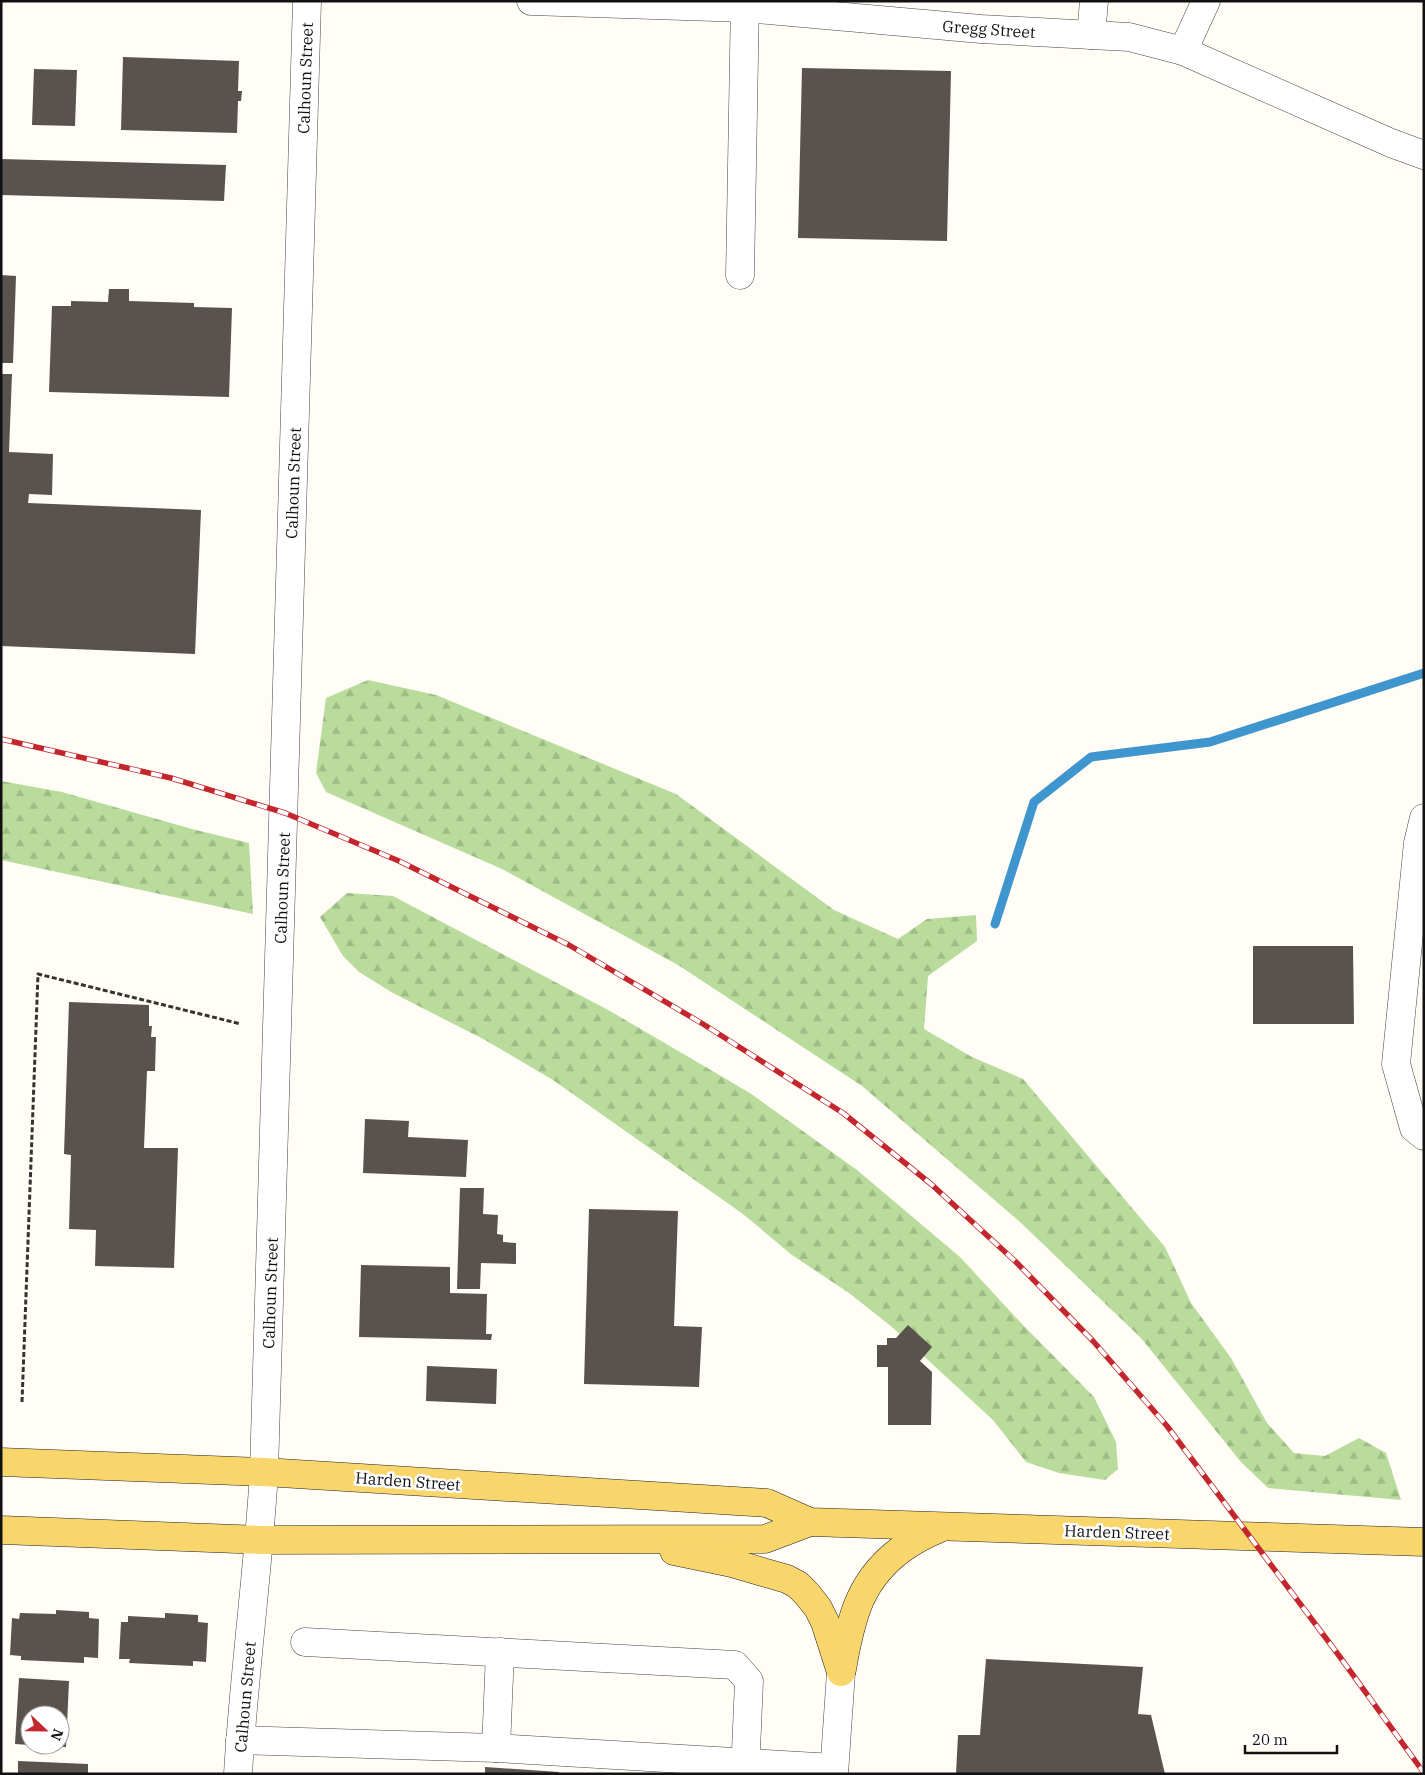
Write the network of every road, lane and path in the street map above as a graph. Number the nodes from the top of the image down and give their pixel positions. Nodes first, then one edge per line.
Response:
1 (307, 1) edge
2 (531, 1) edge
3 (1094, 1) edge
4 (1206, 1) edge
5 (745, 5) edge
6 (1091, 35) junction
7 (1183, 51) junction
8 (1424, 155) edge
9 (740, 275) dead end
10 (1424, 818) edge
11 (242, 1024) dead end
12 (1424, 1136) edge
13 (22, 1402) dead end
14 (1, 1462) edge
15 (264, 1472) junction
16 (810, 1522) junction
17 (941, 1527) junction
18 (1, 1530) edge
19 (260, 1540) junction
20 (616, 1540) junction
21 (1424, 1542) edge
22 (305, 1642) dead end
23 (500, 1652) junction
24 (841, 1672) junction
25 (240, 1740) junction
26 (496, 1748) junction
27 (746, 1768) edge
28 (834, 1771) edge
29 (238, 1774) edge

1 - 15 street, Calhoun Street
2 - 5 street, Gregg Street
3 - 6 street
4 - 7 street
5 - 6 street, Gregg Street
5 - 9 street
6 - 7 street, Gregg Street
7 - 8 street, Gregg Street
10 - 12 street
11 - 13 path
14 - 15 main road, Harden Street
15 - 16 main road, Harden Street
15 - 19 street, Calhoun Street
16 - 17 main road, Harden Street
16 - 20 main road, Harden Street
17 - 21 main road, Harden Street
17 - 24 main road
18 - 19 main road, Harden Street
19 - 20 main road, Harden Street
19 - 25 street, Calhoun Street
20 - 24 main road
22 - 23 street
23 - 26 street
23 - 27 street
24 - 28 street
25 - 26 street
25 - 29 street, Calhoun Street
26 - 27 street
27 - 28 street

